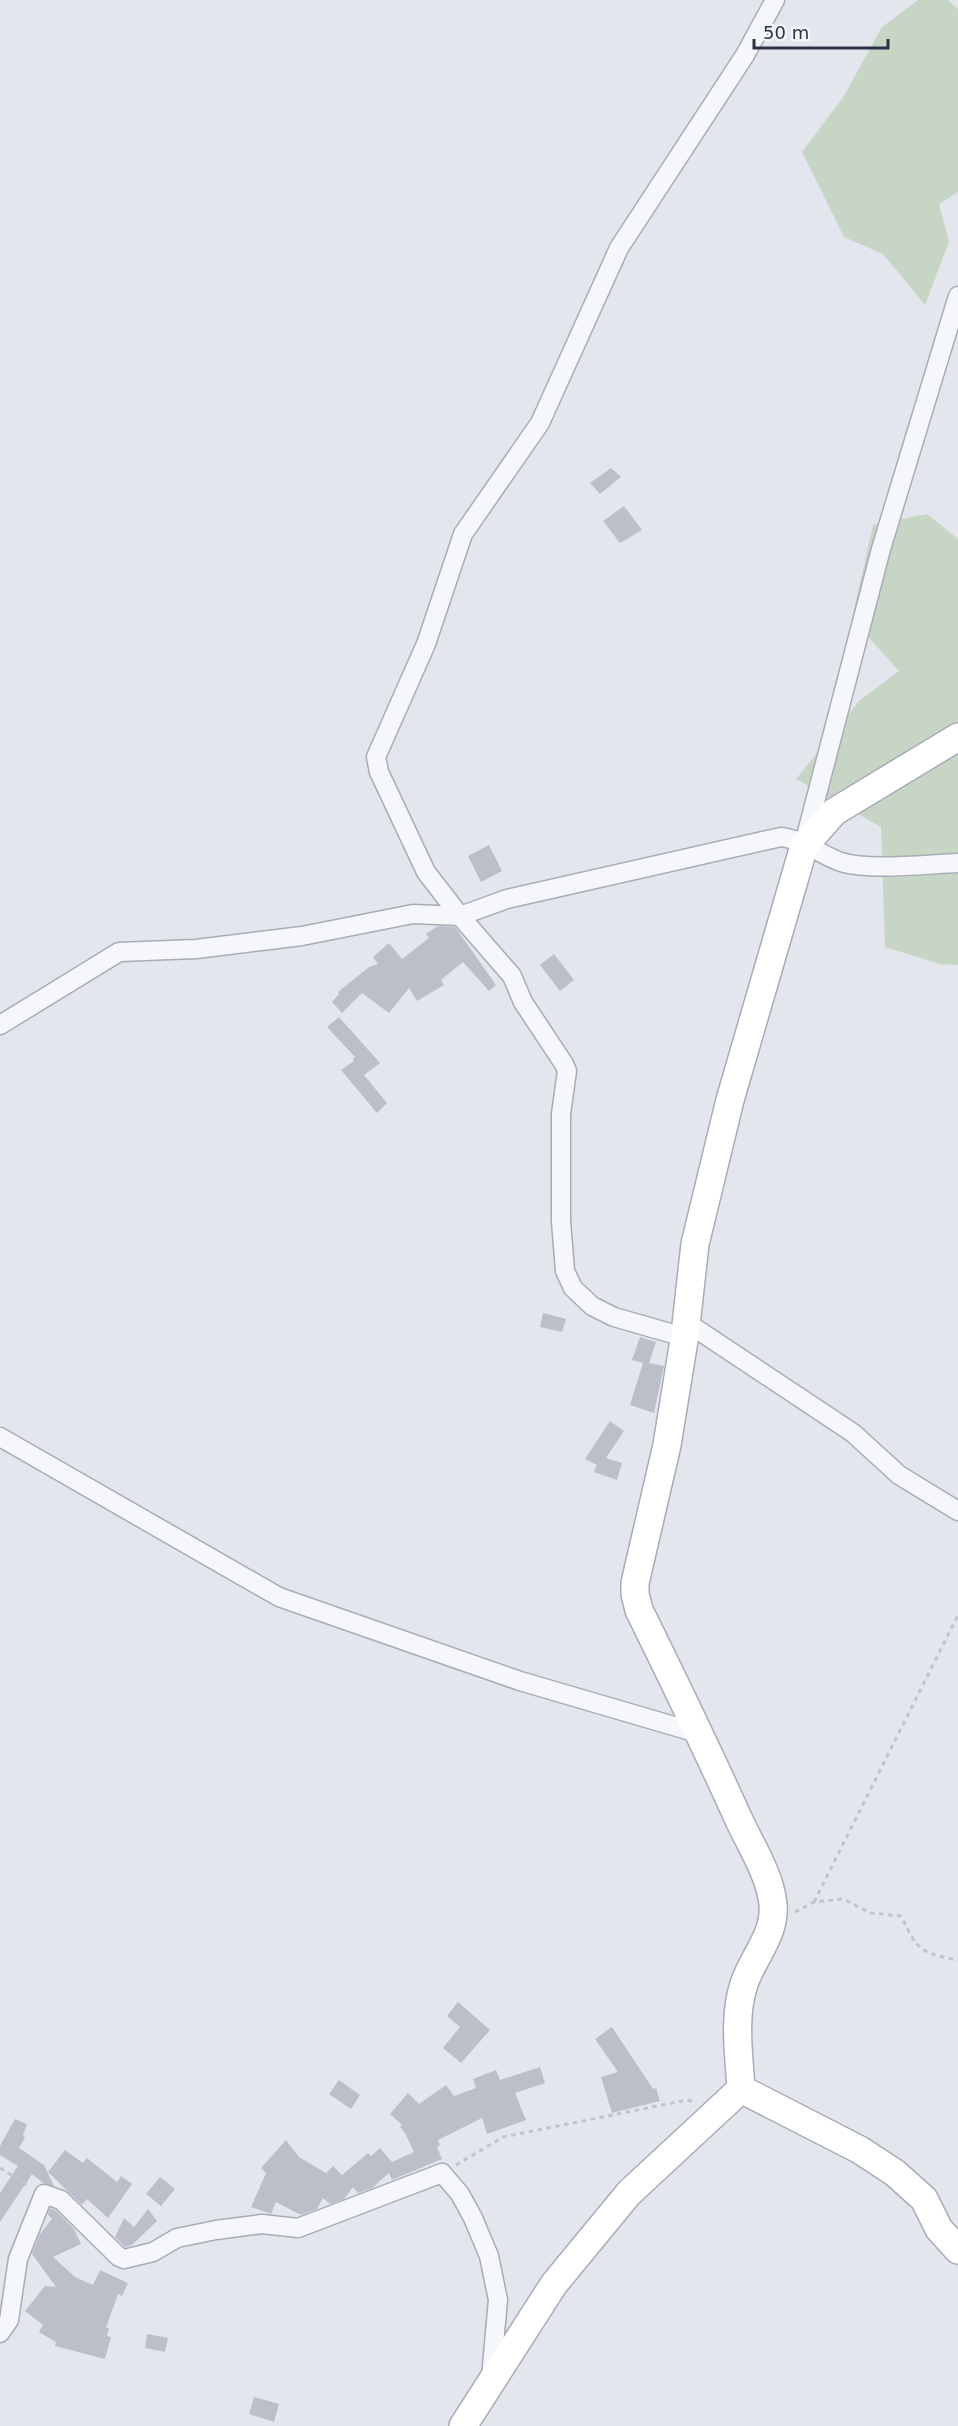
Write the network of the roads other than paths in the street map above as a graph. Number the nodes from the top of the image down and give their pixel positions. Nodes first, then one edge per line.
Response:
1 (775, 0) edge
2 (958, 296) edge
3 (958, 737) edge
4 (804, 846) junction
5 (958, 863) edge
6 (460, 916) junction
7 (0, 1025) edge
8 (685, 1330) junction
9 (0, 1437) edge
10 (958, 1512) edge
11 (701, 1734) junction
12 (741, 2089) junction
13 (958, 2250) edge
14 (0, 2333) edge
15 (491, 2382) junction
16 (464, 2426) edge

1 - 6 street
2 - 4 street
3 - 4 street
4 - 5 street
4 - 6 street
4 - 8 street
6 - 7 street
6 - 8 street
8 - 10 street
8 - 11 street
9 - 11 street
11 - 12 street
12 - 13 street
12 - 15 street
14 - 15 street
15 - 16 street

